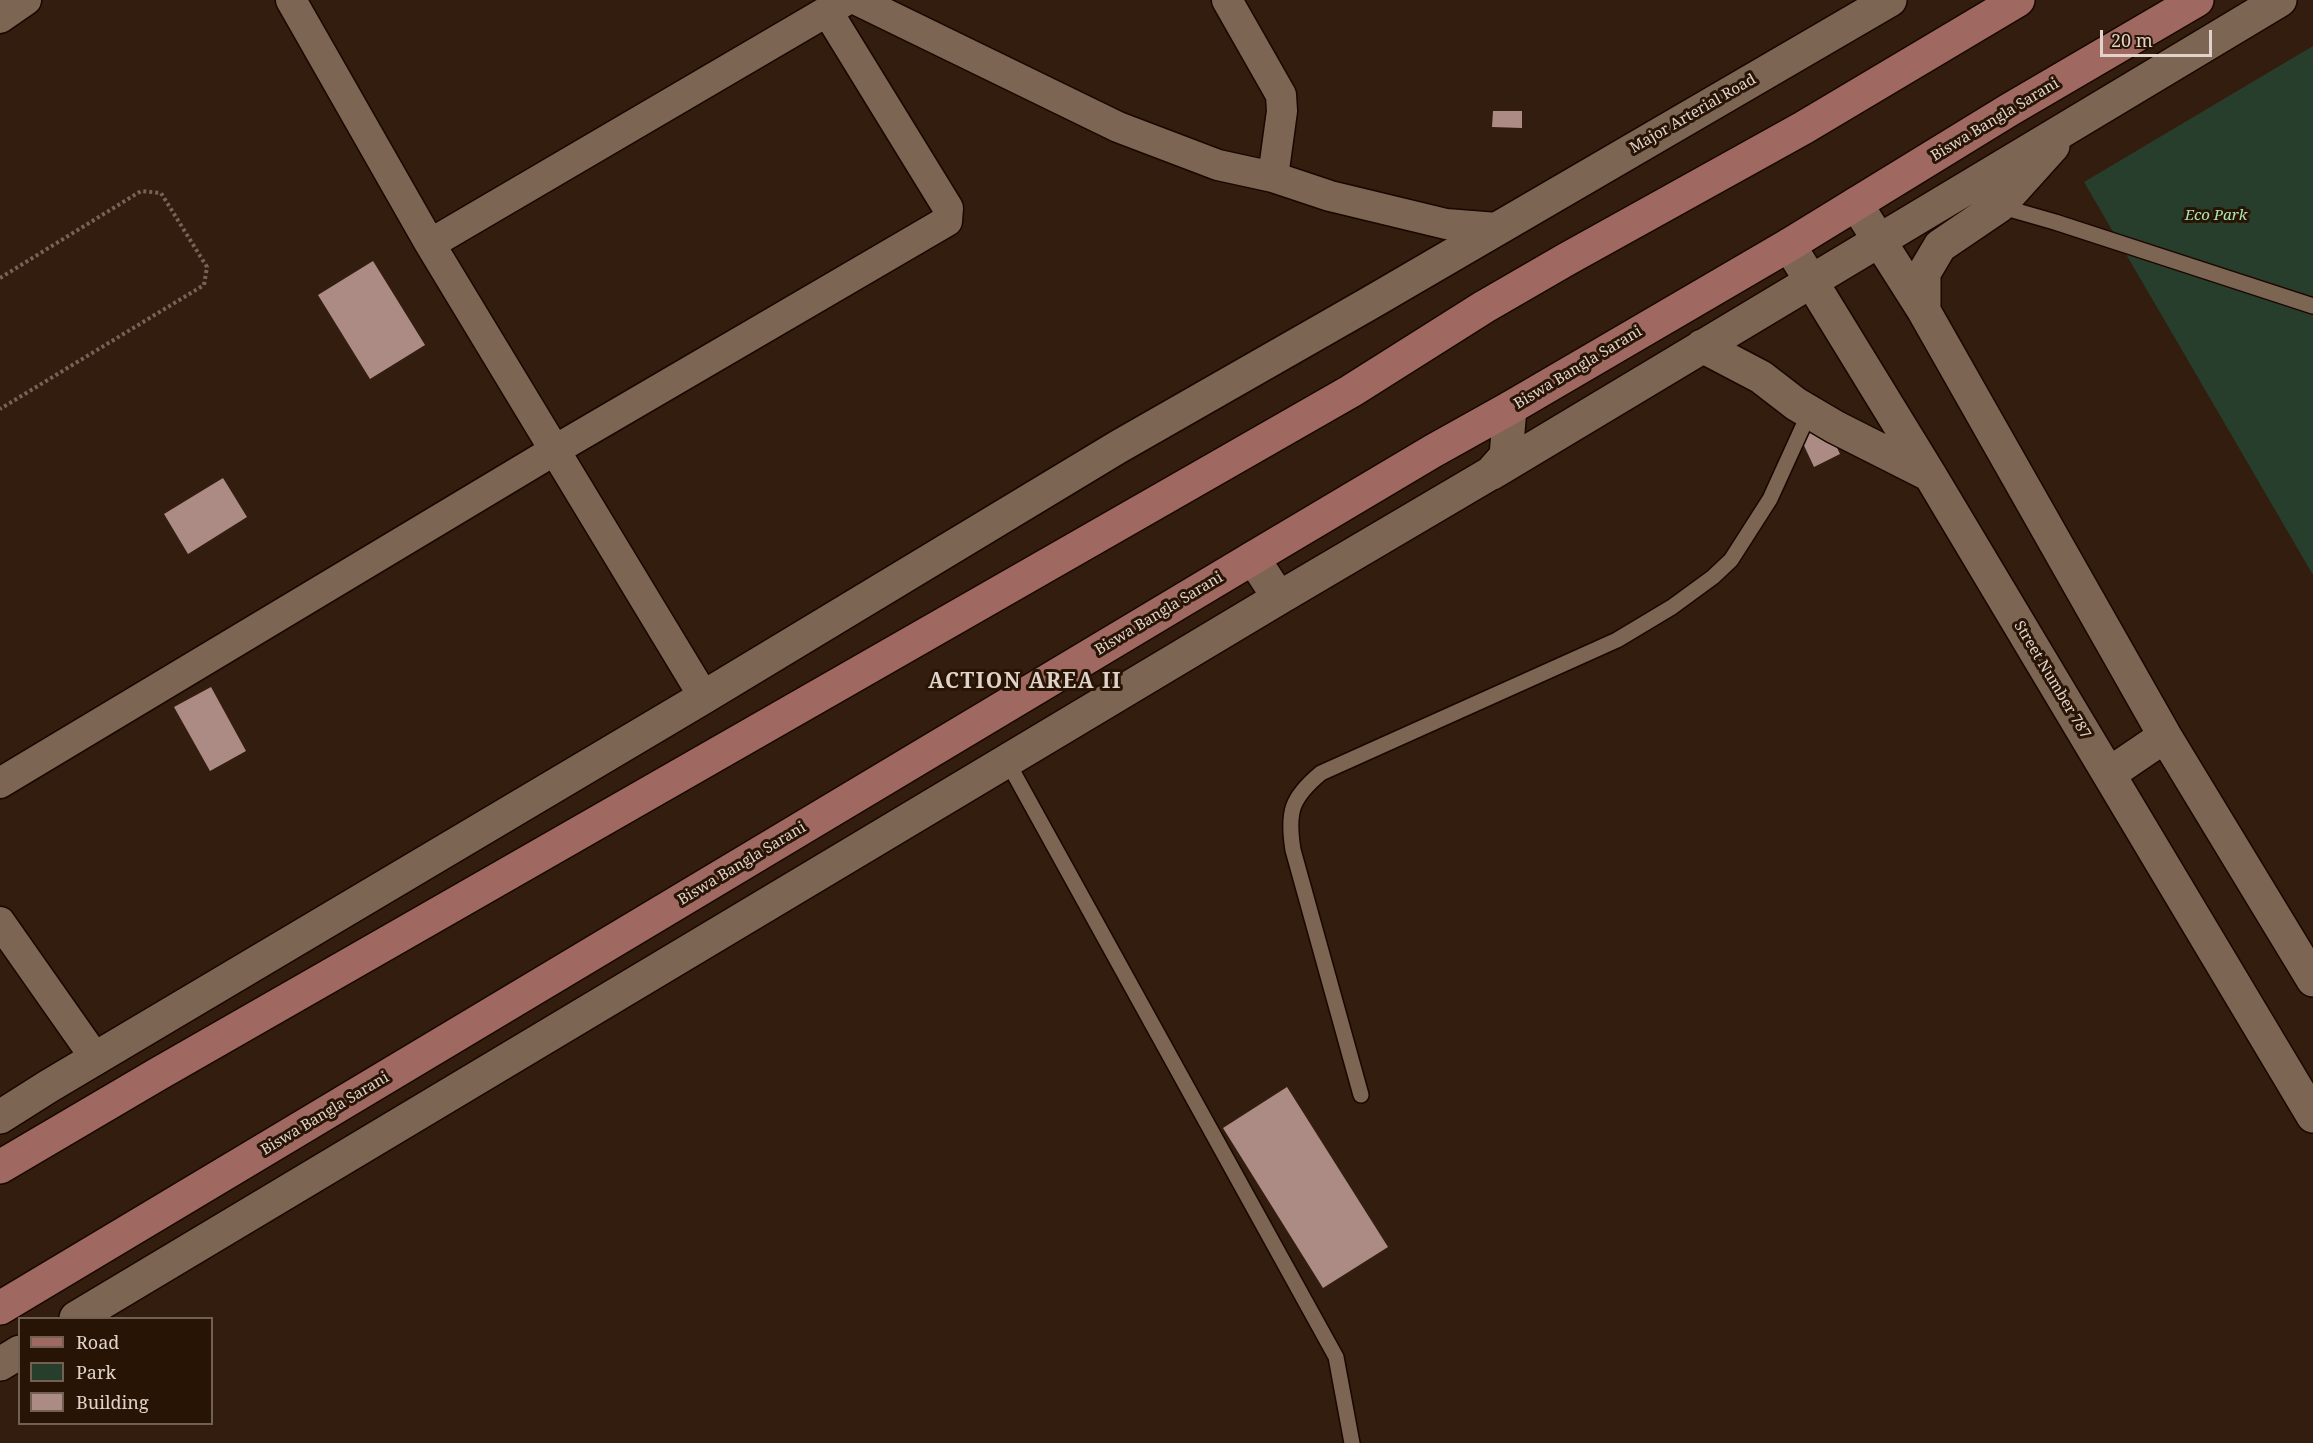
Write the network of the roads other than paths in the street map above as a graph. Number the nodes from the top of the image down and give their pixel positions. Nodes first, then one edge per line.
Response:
1 (26, 0) edge
2 (291, 0) edge
3 (857, 0) edge
4 (1227, 0) edge
5 (1890, 0) edge
6 (2018, 0) edge
7 (2197, 0) edge
8 (2280, 0) edge
9 (836, 5) edge
10 (0, 18) edge
11 (2077, 120) junction
12 (1274, 177) junction
13 (1856, 204) junction
14 (2000, 206) junction
15 (1497, 228) junction
16 (1879, 239) junction
17 (430, 244) junction
18 (1789, 245) junction
19 (1811, 281) junction
20 (2313, 306) edge
21 (1924, 311) junction
22 (1702, 346) junction
23 (1510, 408) junction
24 (1810, 411) junction
25 (555, 450) junction
26 (1491, 473) junction
27 (1930, 475) junction
28 (1253, 558) junction
29 (1279, 598) junction
30 (704, 697) junction
31 (2165, 736) junction
32 (1007, 761) junction
33 (2109, 774) junction
34 (0, 783) edge
35 (0, 922) edge
36 (2313, 980) edge
37 (96, 1059) junction
38 (1361, 1095) dead end
39 (2313, 1116) edge
40 (0, 1117) edge
41 (0, 1167) edge
42 (0, 1308) edge
43 (78, 1317) edge
44 (18, 1353) edge
45 (0, 1364) edge
46 (1352, 1443) edge

1 - 10 street
2 - 17 street
3 - 12 street
4 - 12 street
5 - 15 street, Major Arterial Road
6 - 41 main road
7 - 13 main road, Biswa Bangla Sarani
8 - 11 street
9 - 17 street
9 - 25 street
11 - 14 street
11 - 16 street
12 - 15 street
13 - 16 street
13 - 18 main road, Biswa Bangla Sarani
14 - 20 lane
14 - 21 street
15 - 30 street, Major Arterial Road
16 - 19 street
16 - 21 street
17 - 25 street
18 - 19 street, Street Number 787
18 - 23 main road, Biswa Bangla Sarani
19 - 22 street
19 - 27 street, Street Number 787
21 - 31 street
22 - 24 street
22 - 26 street
23 - 26 street
23 - 28 main road, Biswa Bangla Sarani
24 - 27 street
24 - 38 lane
25 - 30 street
25 - 34 street
26 - 29 street
27 - 33 street, Street Number 787
28 - 29 street
28 - 42 main road, Biswa Bangla Sarani
29 - 32 street
30 - 37 street, Major Arterial Road
31 - 33 street
31 - 36 street
32 - 43 street
32 - 46 lane
33 - 39 street, Street Number 787
35 - 37 street
37 - 40 street, Major Arterial Road
44 - 45 street

